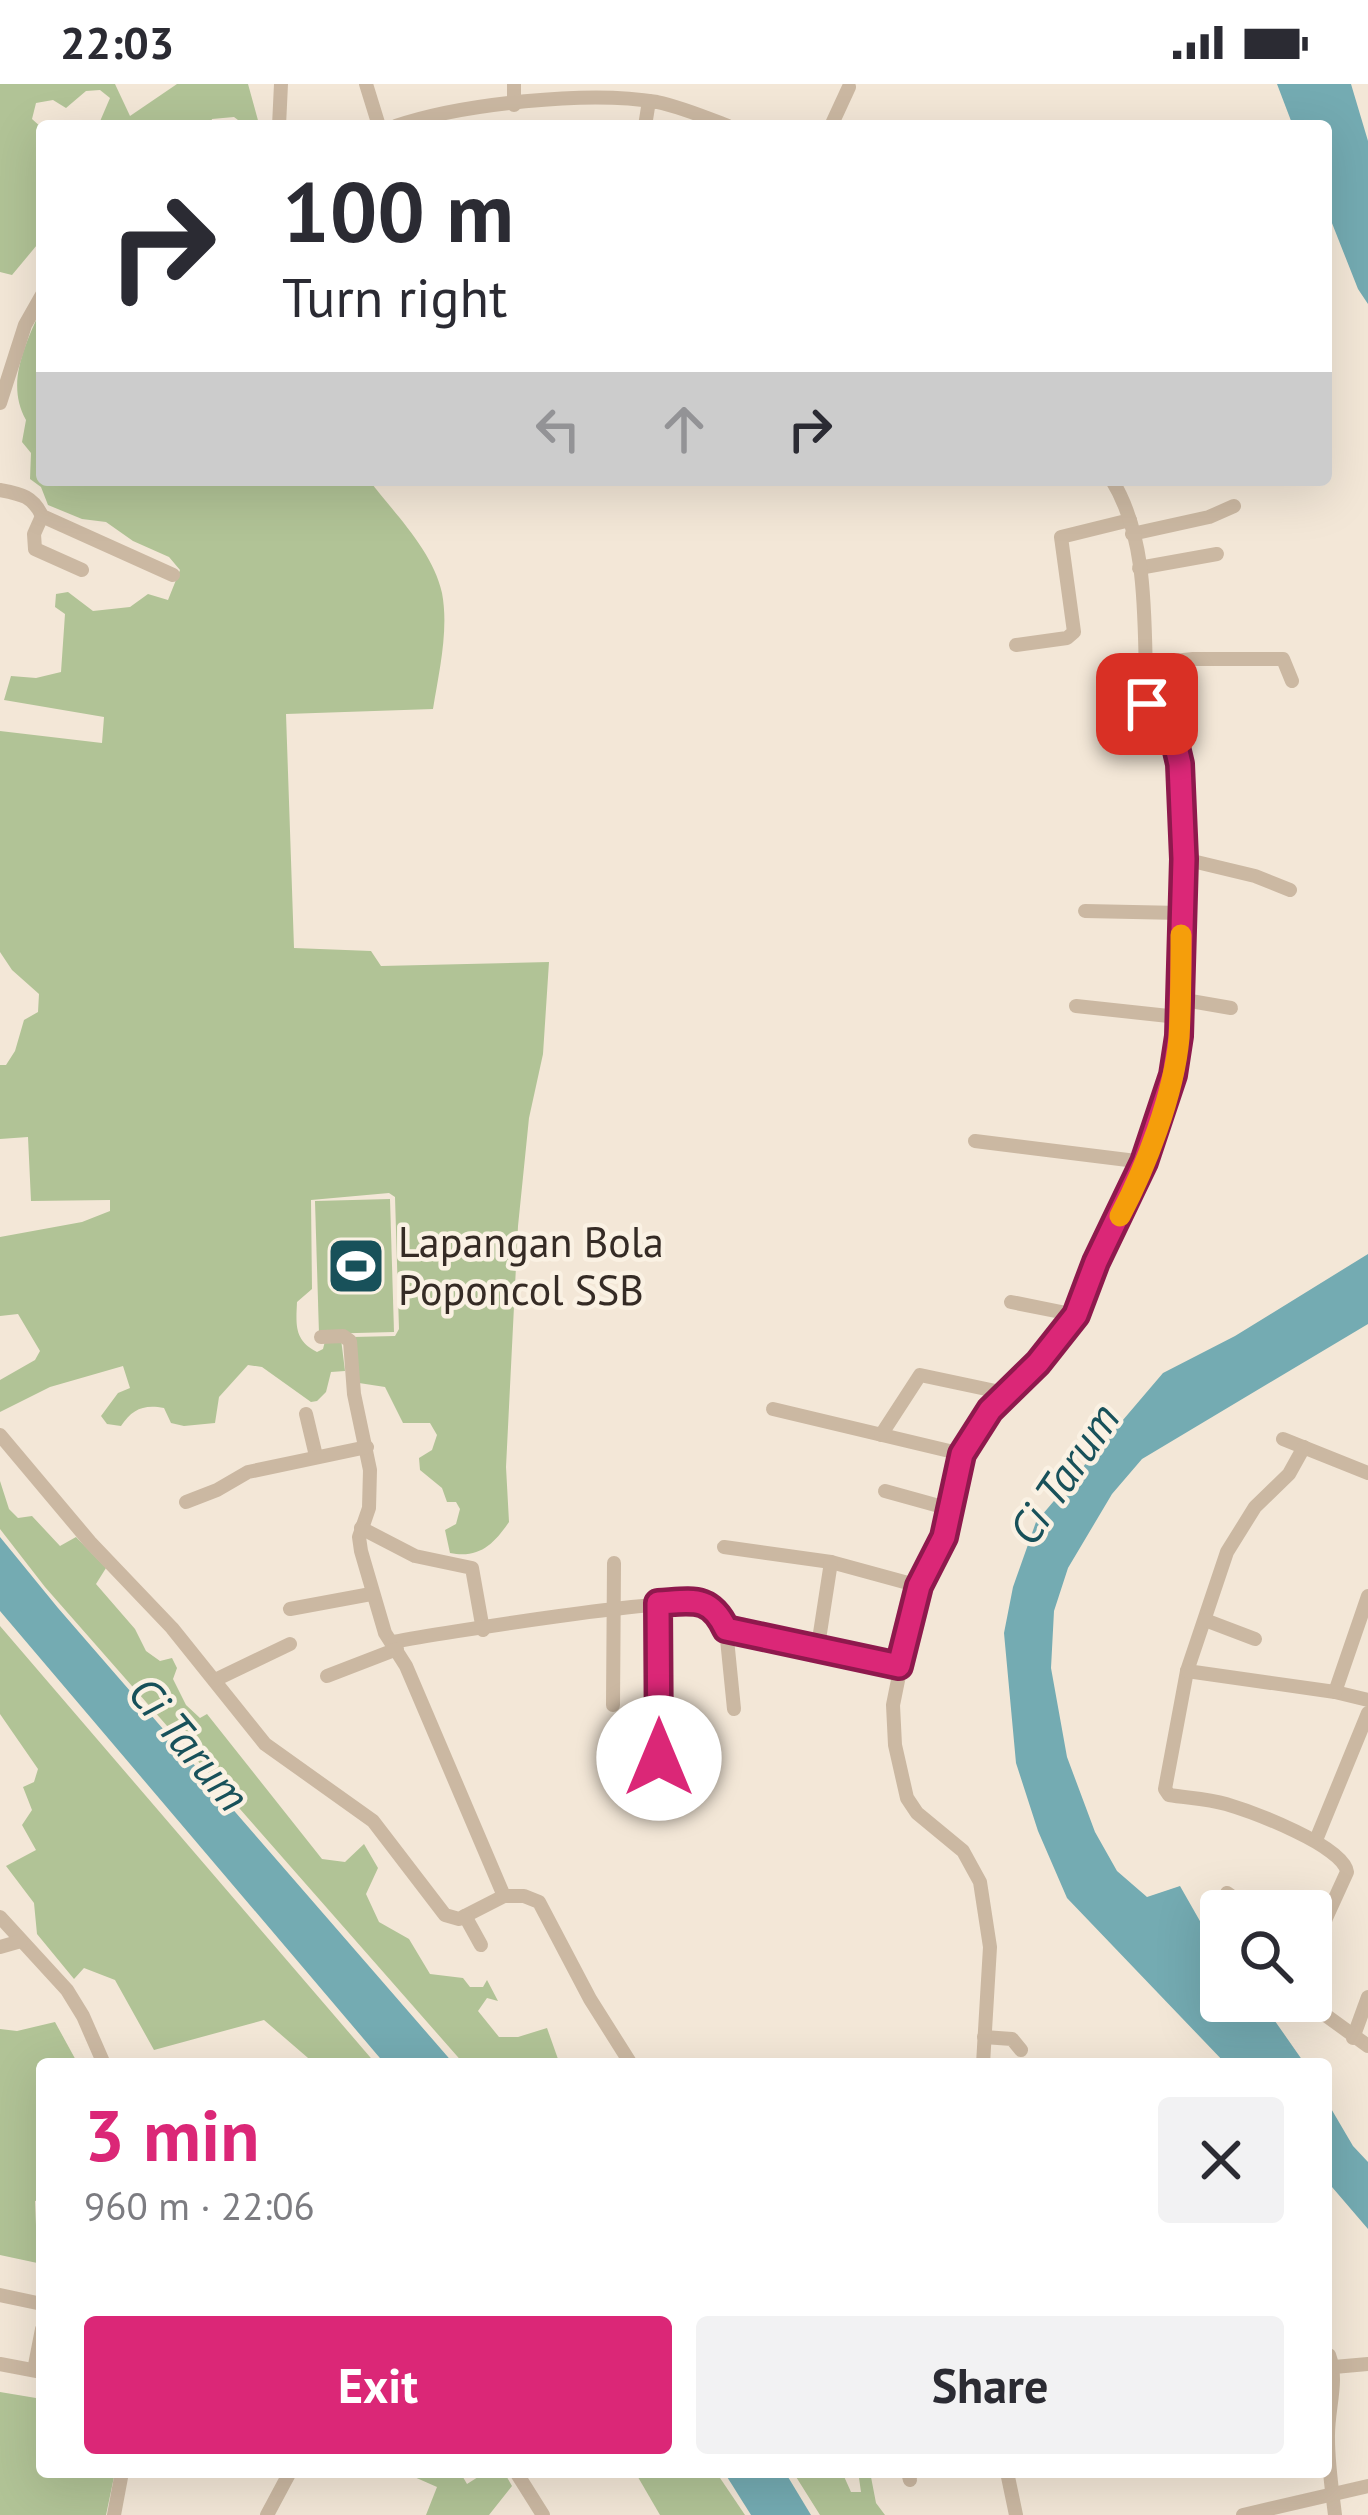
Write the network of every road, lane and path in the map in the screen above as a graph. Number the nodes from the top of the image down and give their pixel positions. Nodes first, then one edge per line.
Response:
1 (281, 84) edge
2 (366, 84) edge
3 (514, 84) edge
4 (849, 87) dead end
5 (561, 92) edge
6 (649, 101) junction
7 (514, 105) junction
8 (279, 120) edge
9 (377, 120) edge
10 (417, 120) edge
11 (646, 120) edge
12 (709, 120) edge
13 (834, 120) edge
14 (36, 307) edge
15 (0, 403) edge
16 (1114, 486) edge
17 (0, 490) edge
18 (1234, 506) dead end
19 (42, 517) junction
20 (1131, 528) junction
21 (1217, 554) dead end
22 (1139, 568) junction
23 (82, 570) dead end
24 (173, 574) dead end
25 (1016, 645) dead end
26 (1145, 664) junction
27 (1292, 681) dead end
28 (1184, 859) junction
29 (1291, 890) dead end
30 (1085, 911) dead end
31 (1181, 913) junction
32 (1179, 999) junction
33 (1076, 1006) dead end
34 (1232, 1008) dead end
35 (1178, 1017) junction
36 (975, 1141) dead end
37 (1144, 1162) junction
38 (1011, 1302) dead end
39 (1076, 1315) junction
40 (321, 1337) dead end
41 (1005, 1393) junction
42 (773, 1409) dead end
43 (306, 1414) dead end
44 (0, 1435) edge
45 (881, 1435) junction
46 (1283, 1439) dead end
47 (368, 1447) junction
48 (1304, 1447) junction
49 (962, 1454) junction
50 (316, 1456) junction
51 (1366, 1467) edge
52 (884, 1491) dead end
53 (187, 1502) dead end
54 (950, 1509) junction
55 (361, 1528) junction
56 (724, 1546) dead end
57 (831, 1562) junction
58 (614, 1563) dead end
59 (919, 1586) junction
60 (371, 1594) junction
61 (1368, 1596) edge
62 (658, 1603) junction
63 (612, 1609) junction
64 (290, 1610) dead end
65 (1204, 1620) junction
66 (726, 1629) junction
67 (483, 1630) junction
68 (1255, 1639) dead end
69 (290, 1644) dead end
70 (395, 1645) junction
71 (818, 1646) junction
72 (899, 1666) junction
73 (1187, 1671) junction
74 (327, 1676) dead end
75 (214, 1680) junction
76 (1334, 1692) junction
77 (1368, 1700) edge
78 (613, 1706) dead end
79 (734, 1709) dead end
80 (1368, 1713) edge
81 (659, 1758) dead end
82 (1316, 1840) junction
83 (504, 1896) junction
84 (1332, 1904) edge
85 (465, 1916) junction
86 (0, 1917) edge
87 (21, 1941) junction
88 (481, 1945) dead end
89 (0, 1947) edge
90 (1368, 1997) edge
91 (1332, 2021) edge
92 (984, 2037) junction
93 (1353, 2038) junction
94 (1368, 2046) edge
95 (1021, 2050) dead end
96 (101, 2058) edge
97 (627, 2058) edge
98 (982, 2058) edge
99 (0, 2295) edge
100 (36, 2303) edge
101 (1332, 2361) edge
102 (0, 2364) edge
103 (1368, 2364) edge
104 (36, 2371) edge
105 (121, 2478) edge
106 (287, 2478) edge
107 (520, 2478) edge
108 (1008, 2478) edge
109 (1331, 2478) edge
110 (1368, 2486) edge
111 (1332, 2492) junction
112 (114, 2515) edge
113 (267, 2515) edge
114 (543, 2515) edge
115 (1016, 2515) edge
116 (1243, 2515) edge
117 (1335, 2515) edge

1 - 8 street
2 - 9 street
3 - 7 street
4 - 13 street
5 - 6 street
5 - 7 street
6 - 11 street
6 - 12 street
7 - 10 street
14 - 15 street
16 - 20 street
17 - 19 street
18 - 20 street
19 - 23 street
19 - 24 street
20 - 22 street
20 - 25 street
21 - 22 street
22 - 26 street
26 - 27 street
26 - 28 street
28 - 29 street
28 - 31 street
30 - 31 street
31 - 32 street
32 - 34 street
32 - 35 street
33 - 35 street
35 - 37 street
36 - 37 street
37 - 39 street
38 - 39 street
39 - 41 street
40 - 47 street
41 - 45 street
41 - 49 street
42 - 45 street
43 - 50 street
44 - 75 street
45 - 49 street
46 - 48 street
47 - 50 street
47 - 55 street
48 - 51 street
48 - 65 street
49 - 54 street
50 - 53 street
52 - 54 street
54 - 59 street
55 - 60 street
55 - 67 street
56 - 57 street
57 - 59 street
57 - 71 street
58 - 63 street
59 - 72 street
60 - 64 street
60 - 70 street
61 - 76 street
62 - 63 street
62 - 66 street
62 - 81 street
63 - 67 street
63 - 78 street
65 - 68 street
65 - 73 street
66 - 71 street
66 - 79 street
67 - 70 street
69 - 75 street
70 - 74 street
70 - 83 street
71 - 72 street
72 - 92 street
73 - 76 street
73 - 82 street
75 - 85 street
76 - 77 street
80 - 82 street
82 - 84 street
83 - 85 street
83 - 97 street
85 - 88 street
86 - 87 street
87 - 89 street
87 - 96 street
90 - 93 street
91 - 93 street
92 - 95 street
92 - 98 street
93 - 94 street
99 - 100 street
101 - 103 street
102 - 104 street
105 - 112 street
106 - 113 street
107 - 114 street
108 - 115 street
109 - 111 street
110 - 111 street
111 - 116 street
111 - 117 street

